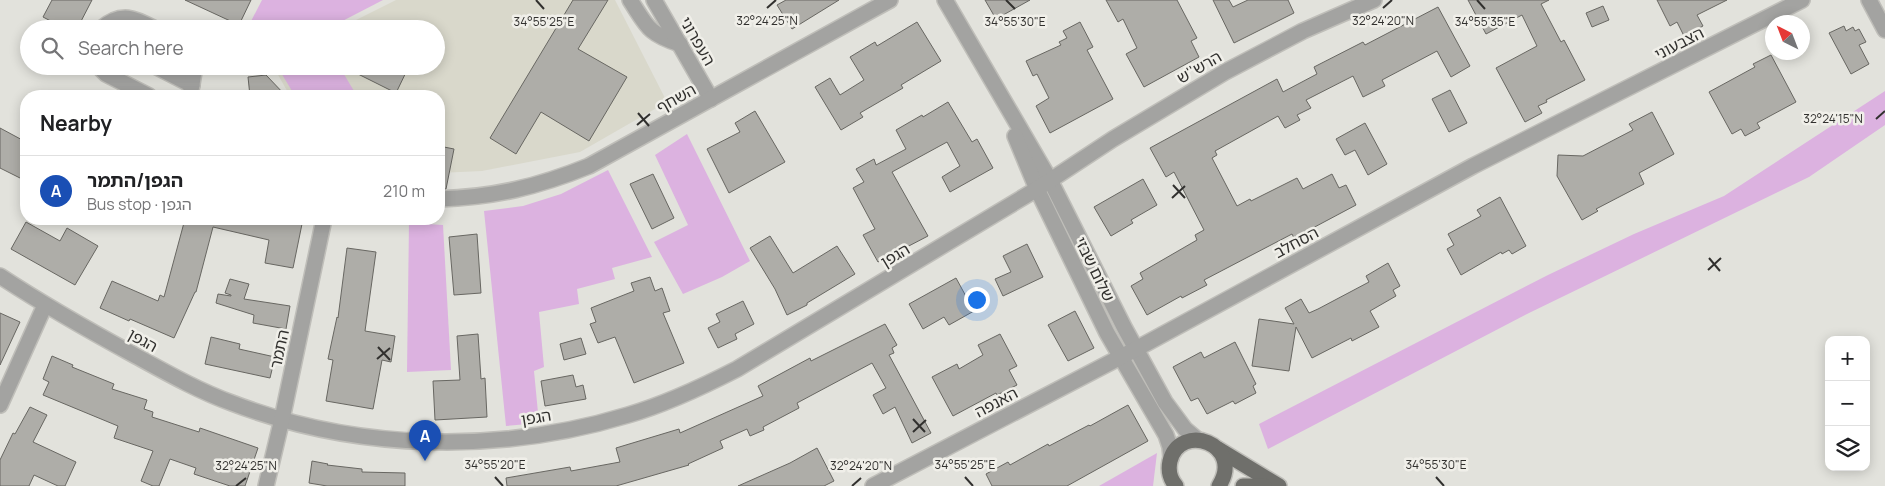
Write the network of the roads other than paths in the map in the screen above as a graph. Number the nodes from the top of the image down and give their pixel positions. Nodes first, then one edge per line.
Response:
1 (630, 0) edge
2 (654, 0) edge
3 (890, 0) edge
4 (946, 0) edge
5 (1374, 0) edge
6 (1802, 0) edge
7 (1869, 0) edge
8 (114, 20) edge
9 (139, 20) edge
10 (1885, 30) edge
11 (680, 44) junction
12 (108, 75) edge
13 (168, 75) edge
14 (193, 75) edge
15 (137, 90) edge
16 (191, 90) edge
17 (997, 90) junction
18 (711, 99) junction
19 (1474, 166) joint
20 (1050, 180) junction
21 (1038, 189) junction
22 (445, 199) edge
23 (323, 225) edge
24 (0, 276) edge
25 (45, 305) junction
26 (1136, 349) junction
27 (1120, 357) junction
28 (0, 405) edge
29 (282, 419) junction
30 (1198, 440) junction
31 (1218, 449) junction
32 (1171, 458) junction
33 (1172, 482) edge
34 (266, 486) edge
35 (873, 486) edge
36 (1219, 486) edge
37 (1243, 486) edge
38 (1264, 486) edge
39 (1279, 486) edge

1 - 11 street
2 - 11 street, העפרוני
3 - 18 street, השחף
4 - 17 street, שלום שבזי
5 - 20 street, הרש''ש
6 - 19 street, הצבעוני
7 - 10 street
8 - 9 street
11 - 18 street, העפרוני
12 - 15 street
13 - 16 street
14 - 16 street
17 - 20 street, שלום שבזי
17 - 21 street, שלום שבזי
18 - 22 street, השחף
19 - 26 street, הסחלב
20 - 21 street, הגפן
20 - 26 street, שלום שבזי
21 - 27 street, שלום שבזי
21 - 29 street, הגפן
23 - 29 street, התמר
24 - 25 street, הגפן
25 - 28 street
25 - 29 street, הגפן
26 - 27 street, האנפה
26 - 30 street, שלום שבזי
27 - 32 street, שלום שבזי
27 - 35 street, האנפה
29 - 34 street, התמר
30 - 31 main road
30 - 32 main road
31 - 36 main road
31 - 39 main road
32 - 33 main road
37 - 38 main road

